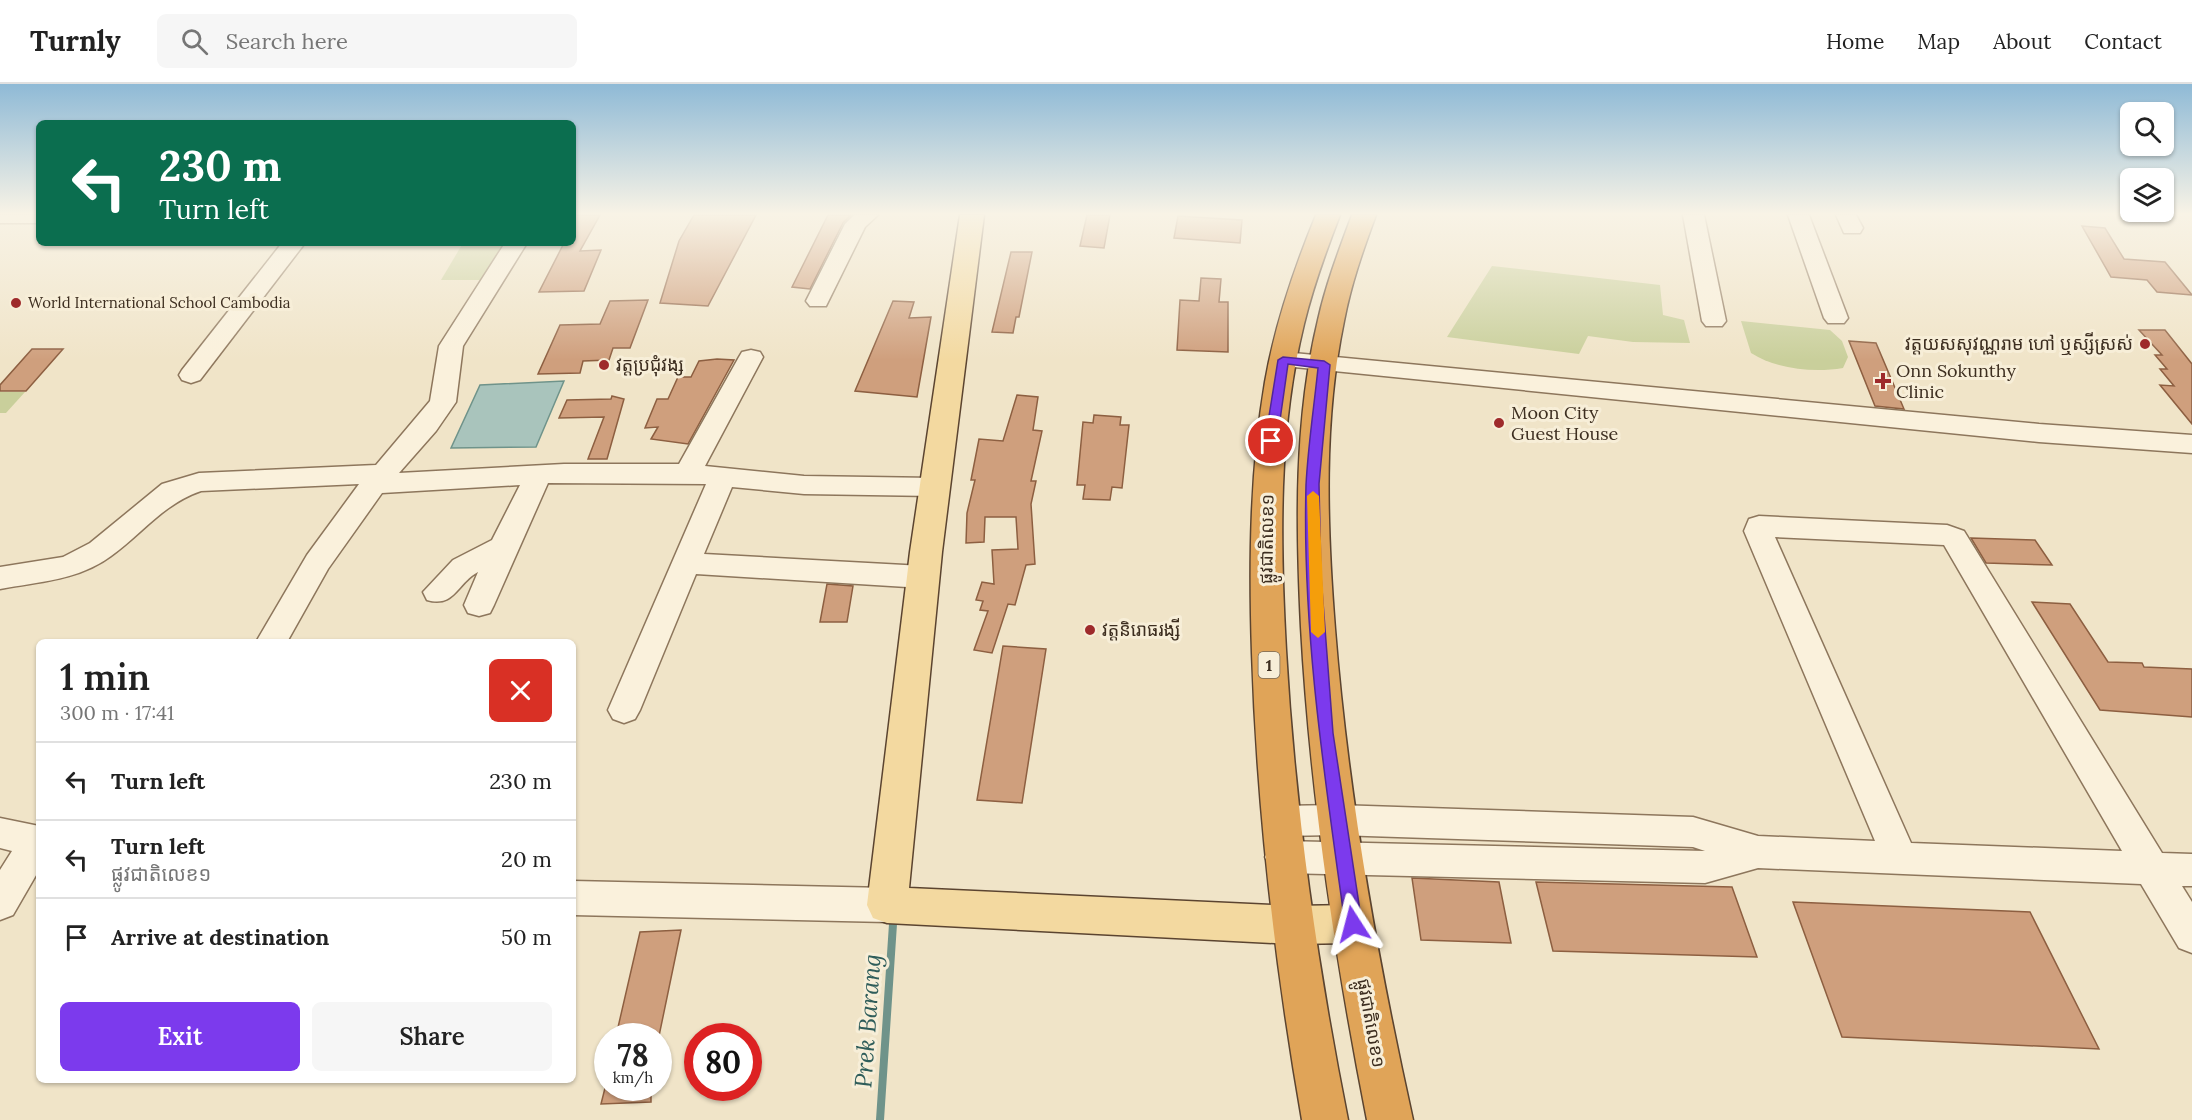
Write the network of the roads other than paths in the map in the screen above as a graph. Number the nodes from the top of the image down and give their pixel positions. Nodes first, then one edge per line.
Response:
1 (278, 263) edge
2 (503, 263) edge
3 (837, 263) edge
4 (965, 263) edge
5 (1308, 263) edge
6 (1345, 263) edge
7 (1703, 263) edge
8 (1816, 263) edge
9 (818, 301) dead end
10 (1836, 318) dead end
11 (1714, 321) dead end
12 (751, 357) dead end
13 (1283, 360) junction
14 (1324, 365) junction
15 (191, 375) dead end
16 (2192, 444) edge
17 (688, 473) junction
18 (538, 475) junction
19 (723, 475) junction
20 (378, 479) junction
21 (934, 487) junction
22 (503, 547) junction
23 (686, 563) junction
24 (1266, 574) junction
25 (1314, 576) junction
26 (923, 577) junction
27 (0, 578) edge
28 (438, 592) dead end
29 (479, 605) dead end
30 (273, 639) edge
31 (624, 710) dead end
32 (1337, 820) junction
33 (1280, 821) junction
34 (0, 833) edge
35 (36, 842) edge
36 (36, 845) edge
37 (1758, 852) junction
38 (1342, 856) junction
39 (1283, 857) junction
40 (1900, 858) junction
41 (2151, 868) junction
42 (2192, 870) edge
43 (576, 898) edge
44 (0, 903) edge
45 (887, 905) junction
46 (1353, 924) junction
47 (1292, 925) junction
48 (2192, 936) edge
49 (1325, 1120) edge
50 (1390, 1120) edge

1 - 15 street
2 - 20 street
3 - 9 street
4 - 21 main road
5 - 13 highway, ផ្លូវជាតិលេខ១ / 1
6 - 14 highway, ផ្លូវជាតិលេខ១
7 - 11 street
8 - 10 street
12 - 17 street
13 - 14 street
13 - 24 highway, ផ្លូវជាតិលេខ១ / 1
14 - 16 street
14 - 25 highway, ផ្លូវជាតិលេខ១
17 - 18 street
17 - 19 street
18 - 20 street
18 - 22 street
19 - 21 street
19 - 23 street
20 - 27 street
20 - 30 street
21 - 26 main road
22 - 28 street
22 - 29 street
23 - 26 street
23 - 31 street
24 - 25 highway
24 - 33 highway, ផ្លូវជាតិលេខ១ / 1
25 - 32 highway, ផ្លូវជាតិលេខ១
26 - 45 main road
32 - 33 street
32 - 37 street
32 - 38 highway, ផ្លូវជាតិលេខ១
33 - 39 highway, ផ្លូវជាតិលេខ១ / 1
34 - 35 street
36 - 44 street
37 - 38 street
37 - 40 street
38 - 39 street
38 - 46 highway, ផ្លូវជាតិលេខ១
39 - 47 highway, ផ្លូវជាតិលេខ១ / 1
40 - 41 street
40 - 41 street
41 - 42 street
41 - 48 street
43 - 45 street
45 - 47 main road
46 - 47 main road
46 - 50 highway, ផ្លូវជាតិលេខ១
47 - 49 highway, ផ្លូវជាតិលេខ១ / 1

